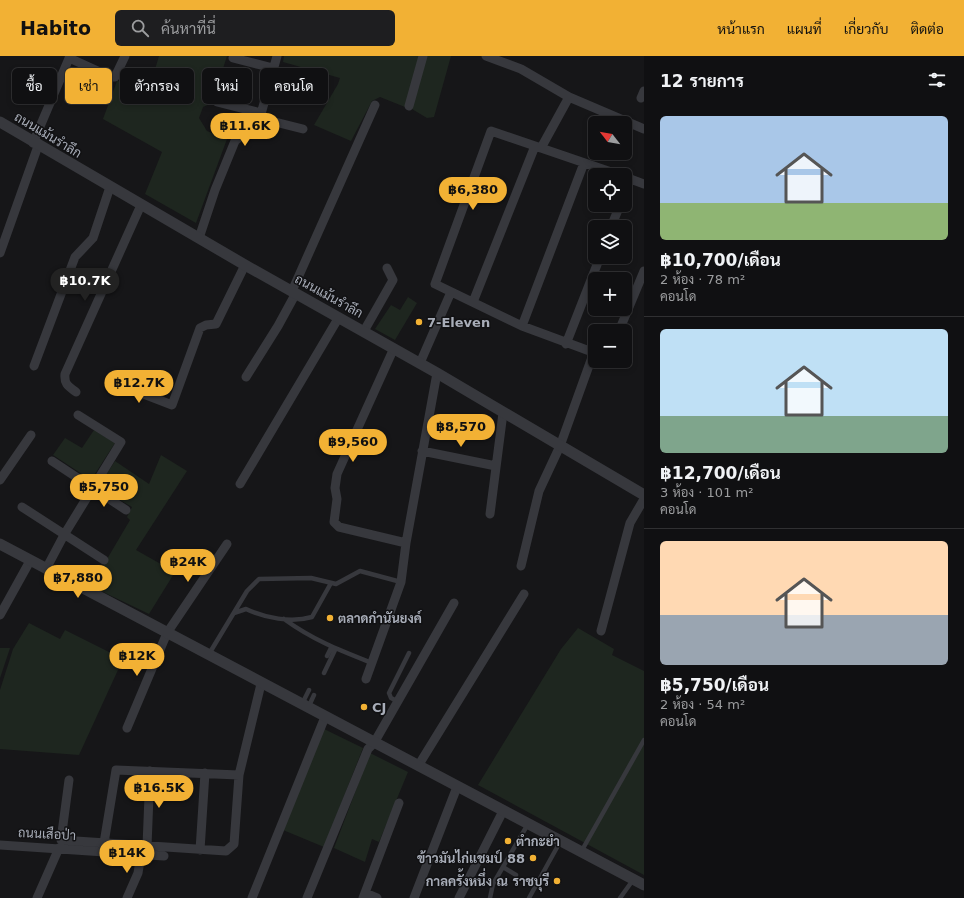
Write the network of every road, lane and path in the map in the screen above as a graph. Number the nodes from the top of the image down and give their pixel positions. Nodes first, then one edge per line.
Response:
1 (125, 56) edge
2 (276, 56) edge
3 (423, 56) edge
4 (486, 56) edge
5 (69, 57) edge
6 (233, 58) dead end
7 (273, 68) joint
8 (568, 97) junction
9 (224, 104) edge
10 (263, 104) edge
11 (375, 105) dead end
12 (409, 106) dead end
13 (260, 115) junction
14 (0, 122) edge
15 (644, 129) edge
16 (303, 130) dead end
17 (36, 144) junction
18 (538, 147) junction
19 (584, 163) junction
20 (599, 168) edge
21 (632, 180) edge
22 (644, 184) edge
23 (110, 187) junction
24 (141, 205) junction
25 (198, 238) junction
26 (0, 253) edge
27 (597, 264) edge
28 (245, 265) junction
29 (387, 268) dead end
30 (644, 271) edge
31 (294, 292) junction
32 (451, 292) junction
33 (473, 302) junction
34 (339, 317) junction
35 (622, 324) edge
36 (522, 326) junction
37 (364, 331) junction
38 (566, 344) junction
39 (394, 348) junction
40 (588, 355) edge
41 (420, 363) junction
42 (34, 366) dead end
43 (589, 368) edge
44 (437, 373) junction
45 (246, 377) dead end
46 (115, 383) dead end
47 (76, 392) dead end
48 (504, 413) junction
49 (78, 415) dead end
50 (31, 435) dead end
51 (560, 446) junction
52 (422, 451) junction
53 (52, 461) dead end
54 (496, 466) junction
55 (0, 480) edge
56 (240, 484) dead end
57 (93, 488) junction
58 (644, 495) edge
59 (644, 499) edge
60 (22, 507) dead end
61 (126, 510) dead end
62 (490, 514) dead end
63 (64, 535) junction
64 (406, 543) junction
65 (0, 544) edge
66 (227, 544) dead end
67 (104, 560) dead end
68 (30, 561) junction
69 (521, 566) dead end
70 (46, 569) junction
71 (401, 582) junction
72 (331, 583) junction
73 (524, 594) dead end
74 (243, 598) junction
75 (454, 603) dead end
76 (249, 610) junction
77 (234, 613) junction
78 (0, 615) edge
79 (284, 619) junction
80 (601, 631) dead end
81 (167, 633) junction
82 (333, 649) junction
83 (409, 654) dead end
84 (208, 655) junction
85 (327, 656) dead end
86 (372, 663) junction
87 (324, 673) dead end
88 (366, 679) dead end
89 (261, 684) junction
90 (309, 690) dead end
91 (314, 695) dead end
92 (397, 701) junction
93 (304, 707) junction
94 (325, 717) junction
95 (127, 728) dead end
96 (644, 740) edge
97 (374, 743) junction
98 (418, 766) junction
99 (150, 771) junction
100 (205, 773) junction
101 (239, 775) junction
102 (70, 780) dead end
103 (457, 787) junction
104 (399, 803) dead end
105 (503, 811) junction
106 (528, 824) junction
107 (560, 841) junction
108 (104, 843) junction
109 (0, 845) edge
110 (147, 846) junction
111 (59, 848) junction
112 (200, 850) junction
113 (581, 852) junction
114 (140, 854) junction
115 (164, 856) dead end
116 (503, 867) junction
117 (516, 875) dead end
118 (633, 880) junction
119 (644, 885) edge
120 (364, 895) edge
121 (37, 898) edge
122 (127, 898) edge
123 (252, 898) edge
124 (306, 898) edge
125 (378, 898) edge
126 (414, 898) edge
127 (459, 898) edge
128 (490, 898) edge
129 (529, 898) edge
130 (620, 898) edge

1 - 5 street
2 - 7 street
3 - 12 street
4 - 8 street
5 - 17 street
6 - 7 street
8 - 15 street
8 - 18 street
9 - 13 street
10 - 13 street
11 - 31 street
13 - 16 street
13 - 25 street
14 - 17 street, ถนนแม้นรำลึก
17 - 23 street, ถนนแม้นรำลึก
17 - 26 street
18 - 19 street
18 - 32 street
18 - 33 street
19 - 20 street
19 - 36 street
21 - 22 street
23 - 24 street, ถนนแม้นรำลึก
23 - 42 street
24 - 25 street, ถนนแม้นรำลึก
24 - 47 street
25 - 28 street, ถนนแม้นรำลึก
27 - 38 street
28 - 31 street, ถนนแม้นรำลึก
28 - 46 street
29 - 37 street
30 - 35 street
31 - 34 street, ถนนแม้นรำลึก
31 - 45 street
32 - 33 street
32 - 41 street
33 - 36 street
34 - 37 street, ถนนแม้นรำลึก
34 - 56 street
36 - 38 street
37 - 39 street, ถนนแม้นรำลึก
38 - 40 street
39 - 41 street, ถนนแม้นรำลึก
39 - 64 street
41 - 44 street, ถนนแม้นรำลึก
43 - 51 street
44 - 48 street, ถนนแม้นรำลึก
44 - 52 street
48 - 51 street, ถนนแม้นรำลึก
48 - 54 street
49 - 57 street
50 - 55 street
51 - 58 street, ถนนแม้นรำลึก
51 - 69 street
52 - 54 street
52 - 64 street
53 - 57 street
54 - 62 street
57 - 61 street
57 - 63 street
59 - 80 street
60 - 63 street
63 - 67 street
63 - 70 street
64 - 71 street
65 - 68 street
66 - 81 street
68 - 70 street
68 - 78 street
70 - 81 street
71 - 72 lane
71 - 86 street
72 - 74 lane
72 - 79 lane
73 - 98 street
74 - 76 lane
74 - 77 lane
75 - 92 street
76 - 77 lane
76 - 79 lane
77 - 84 lane
79 - 82 lane
81 - 84 street
81 - 95 street
82 - 85 lane
82 - 86 lane
82 - 87 lane
83 - 92 lane
84 - 89 street
86 - 88 street
89 - 93 street
89 - 101 street
90 - 93 lane
91 - 93 lane
92 - 97 street
93 - 94 street
94 - 97 street
94 - 123 street
96 - 113 lane
97 - 98 street
97 - 124 street
98 - 103 street
99 - 100 street
99 - 108 street
99 - 110 street
100 - 101 street
100 - 112 street
101 - 112 street
102 - 108 street
103 - 105 street
103 - 126 street
104 - 120 street
105 - 106 street
105 - 127 street
106 - 107 street
106 - 116 lane
107 - 113 street
107 - 129 lane
108 - 110 street
109 - 111 street, ถนนเสือป่า
110 - 112 street
111 - 114 street, ถนนเสือป่า
111 - 121 street
113 - 118 street
114 - 115 street, ถนนเสือป่า
114 - 122 street
116 - 117 lane
116 - 128 lane
118 - 119 street
118 - 130 lane
120 - 125 street

